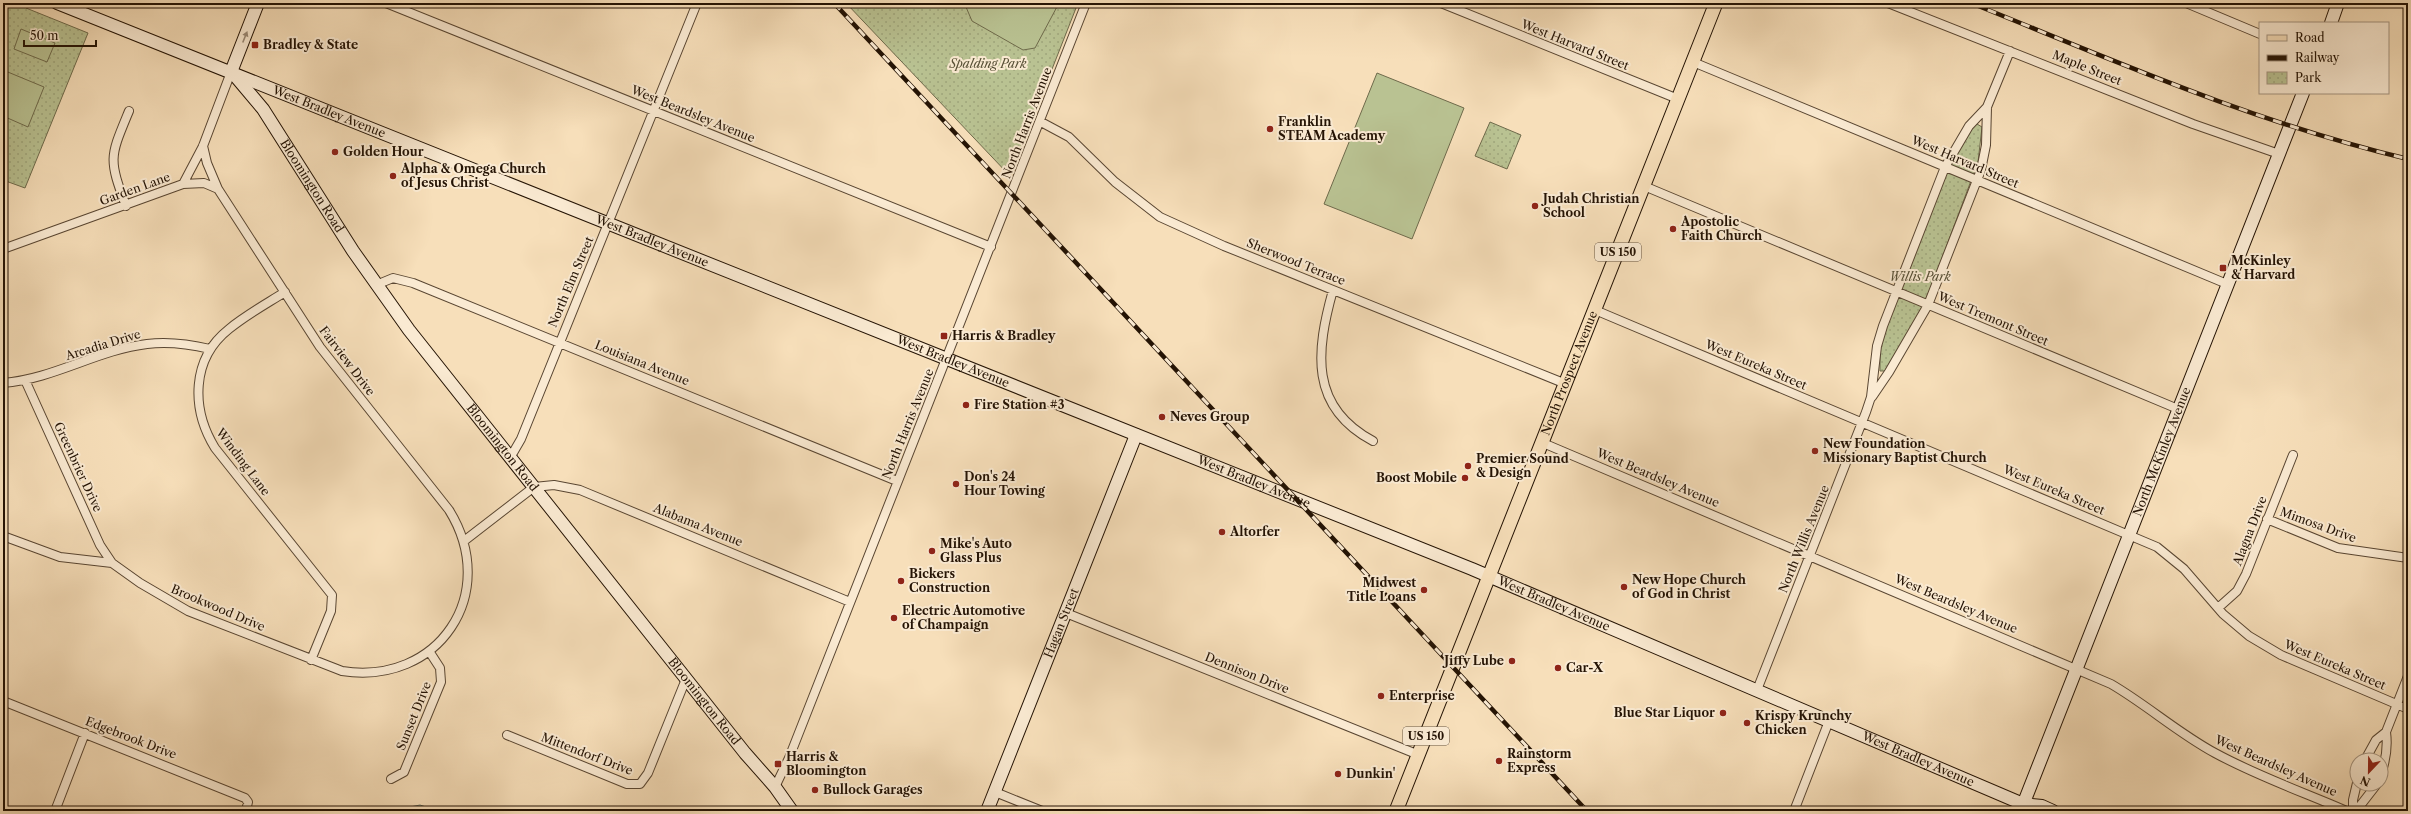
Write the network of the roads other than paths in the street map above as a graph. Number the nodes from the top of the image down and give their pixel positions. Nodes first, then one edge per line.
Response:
1 (57, 3) edge
2 (258, 3) edge
3 (386, 3) edge
4 (697, 3) edge
5 (1086, 3) edge
6 (1441, 3) edge
7 (1716, 3) edge
8 (1888, 3) edge
9 (2186, 3) edge
10 (2338, 3) edge
11 (2331, 22) edge
12 (2259, 34) edge
13 (2010, 51) junction
14 (1693, 62) junction
15 (231, 72) junction
16 (2303, 94) edge
17 (1678, 100) junction
18 (1987, 107) junction
19 (129, 111) dead end
20 (653, 111) junction
21 (1041, 122) junction
22 (203, 146) junction
23 (2279, 154) junction
24 (1946, 167) junction
25 (1977, 180) junction
26 (183, 184) junction
27 (1644, 186) junction
28 (218, 189) junction
29 (126, 206) junction
30 (608, 223) junction
31 (991, 247) junction
32 (3, 249) edge
33 (2228, 284) junction
34 (376, 285) junction
35 (1333, 290) junction
36 (1896, 291) junction
37 (285, 292) junction
38 (1928, 305) junction
39 (1595, 310) junction
40 (559, 343) junction
41 (210, 349) junction
42 (947, 359) junction
43 (25, 380) junction
44 (3, 383) edge
45 (1566, 384) junction
46 (1871, 397) junction
47 (2178, 409) junction
48 (1862, 423) junction
49 (1136, 435) junction
50 (1373, 441) dead end
51 (1543, 443) junction
52 (2293, 455) dead end
53 (510, 458) junction
54 (898, 481) junction
55 (534, 487) junction
56 (2267, 519) junction
57 (2128, 535) junction
58 (3, 536) edge
59 (464, 541) junction
60 (1811, 556) junction
61 (2408, 558) edge
62 (112, 562) junction
63 (1490, 577) junction
64 (850, 602) junction
65 (2218, 608) junction
66 (1066, 613) junction
67 (429, 651) junction
68 (311, 660) junction
69 (2077, 669) junction
70 (2408, 676) edge
71 (686, 679) junction
72 (1757, 690) junction
73 (3, 701) edge
74 (2397, 704) junction
75 (2408, 709) edge
76 (1829, 721) junction
77 (2386, 732) junction
78 (85, 733) junction
79 (507, 735) dead end
80 (2369, 752) edge
81 (2386, 752) edge
82 (1419, 755) junction
83 (391, 779) dead end
84 (775, 787) junction
85 (995, 792) junction
86 (2355, 792) edge
87 (2370, 792) edge
88 (2025, 808) edge
89 (55, 811) edge
90 (246, 811) edge
91 (792, 811) edge
92 (987, 811) edge
93 (1042, 811) edge
94 (1396, 811) edge
95 (1794, 811) edge
96 (2053, 811) edge
97 (2347, 811) edge
98 (2355, 811) edge

1 - 15 main road, West Bradley Avenue
15 -> 2 main road
3 - 20 street, West Beardsley Avenue
4 - 20 street, North Elm Street
5 - 21 street, North Harris Avenue
6 - 17 street, West Harvard Street
7 - 14 main road, North Prospect Avenue / US 150
8 - 13 street, Maple Street
9 - 12 street
10 - 11 main road
13 - 18 street, North Willis Avenue
13 - 23 street, Maple Street
14 - 17 main road, North Prospect Avenue / US 150
14 - 24 street, West Harvard Street
15 - 22 street, Garden Lane
15 - 30 main road, West Bradley Avenue
15 - 34 main road, Bloomington Road
16 - 23 main road, North McKinley Avenue
17 - 27 main road, North Prospect Avenue / US 150
18 - 24 street, North Willis Avenue
18 - 25 street, North Willis Avenue
19 - 29 street
20 - 30 street, North Elm Street
20 - 31 street, West Beardsley Avenue
21 - 31 street, North Harris Avenue
21 - 35 street, Sherwood Terrace
22 - 26 street, Garden Lane
22 - 28 street, Fairview Drive
23 - 33 main road, North McKinley Avenue
24 - 25 street, West Harvard Street
24 - 36 street, North Willis Avenue
25 - 33 street, West Harvard Street
25 - 38 street, North Willis Avenue
26 - 28 street
26 - 29 street, Garden Lane
27 - 36 street, West Tremont Street
27 - 39 main road, North Prospect Avenue / US 150
28 - 37 street, Fairview Drive
29 - 32 street, Garden Lane
30 - 40 street, North Elm Street
30 - 42 main road, West Bradley Avenue
31 - 42 street, North Harris Avenue
33 - 47 main road, North McKinley Avenue
34 - 40 street, Louisiana Avenue
34 - 53 main road, Bloomington Road
35 - 45 street, Sherwood Terrace
35 - 50 street
36 - 38 street, West Tremont Street
36 - 46 street, North Willis Avenue
37 - 41 street, Winding Lane
37 - 59 street, Fairview Drive
38 - 46 street, North Willis Avenue
38 - 47 street, West Tremont Street
39 - 45 main road, North Prospect Avenue / US 150
39 - 48 street, West Eureka Street
40 - 53 street, North Elm Street
40 - 54 street, Louisiana Avenue
41 - 43 street, Arcadia Drive
41 - 68 street, Winding Lane
42 - 49 main road, West Bradley Avenue
42 - 54 street, North Harris Avenue
43 - 44 street, Arcadia Drive
43 - 62 street, Greenbrier Drive
45 - 51 main road, North Prospect Avenue / US 150
46 - 48 street, North Willis Avenue
47 - 57 main road, North McKinley Avenue
48 - 57 street, West Eureka Street
48 - 60 street, North Willis Avenue
49 - 63 main road, West Bradley Avenue
49 - 66 main road, Hagan Street
51 - 60 street, West Beardsley Avenue
51 - 63 main road, North Prospect Avenue / US 150
52 - 56 street, Alagna Drive
53 - 55 main road, Bloomington Road
54 - 64 street, North Harris Avenue
55 - 59 street
55 - 64 street, Alabama Avenue
55 - 71 main road, Bloomington Road
56 - 61 street, Mimosa Drive
56 - 65 street, Alagna Drive
57 - 65 street, West Eureka Street
57 - 69 main road, North McKinley Avenue
58 - 62 street
59 - 67 street
60 - 69 street, West Beardsley Avenue
60 - 72 street, North Willis Avenue
62 - 68 street, Brookwood Drive
63 - 72 main road, West Bradley Avenue
63 - 82 main road, North Prospect Avenue / US 150
64 - 84 street, North Harris Avenue
65 - 74 street, West Eureka Street
66 - 82 street, Dennison Drive
66 - 85 main road, Hagan Street
67 - 68 street, Brookwood Drive
67 - 83 street, Sunset Drive
69 - 88 main road, North McKinley Avenue
69 - 97 street, West Beardsley Avenue
70 - 74 street
71 - 79 street, Mittendorf Drive
71 - 84 main road, Bloomington Road
72 - 76 main road, West Bradley Avenue
73 - 78 street, Edgebrook Drive
74 - 75 street, West Eureka Street
74 - 77 street
76 - 88 main road, West Bradley Avenue
76 - 95 street
77 - 80 street
77 - 81 street
78 - 89 street
78 - 90 street, Edgebrook Drive
82 - 94 main road, North Prospect Avenue / US 150
84 - 91 main road, Bloomington Road
85 - 92 main road, Hagan Street
85 - 93 street
86 - 98 street
87 - 98 street
88 - 96 main road, West Bradley Avenue

